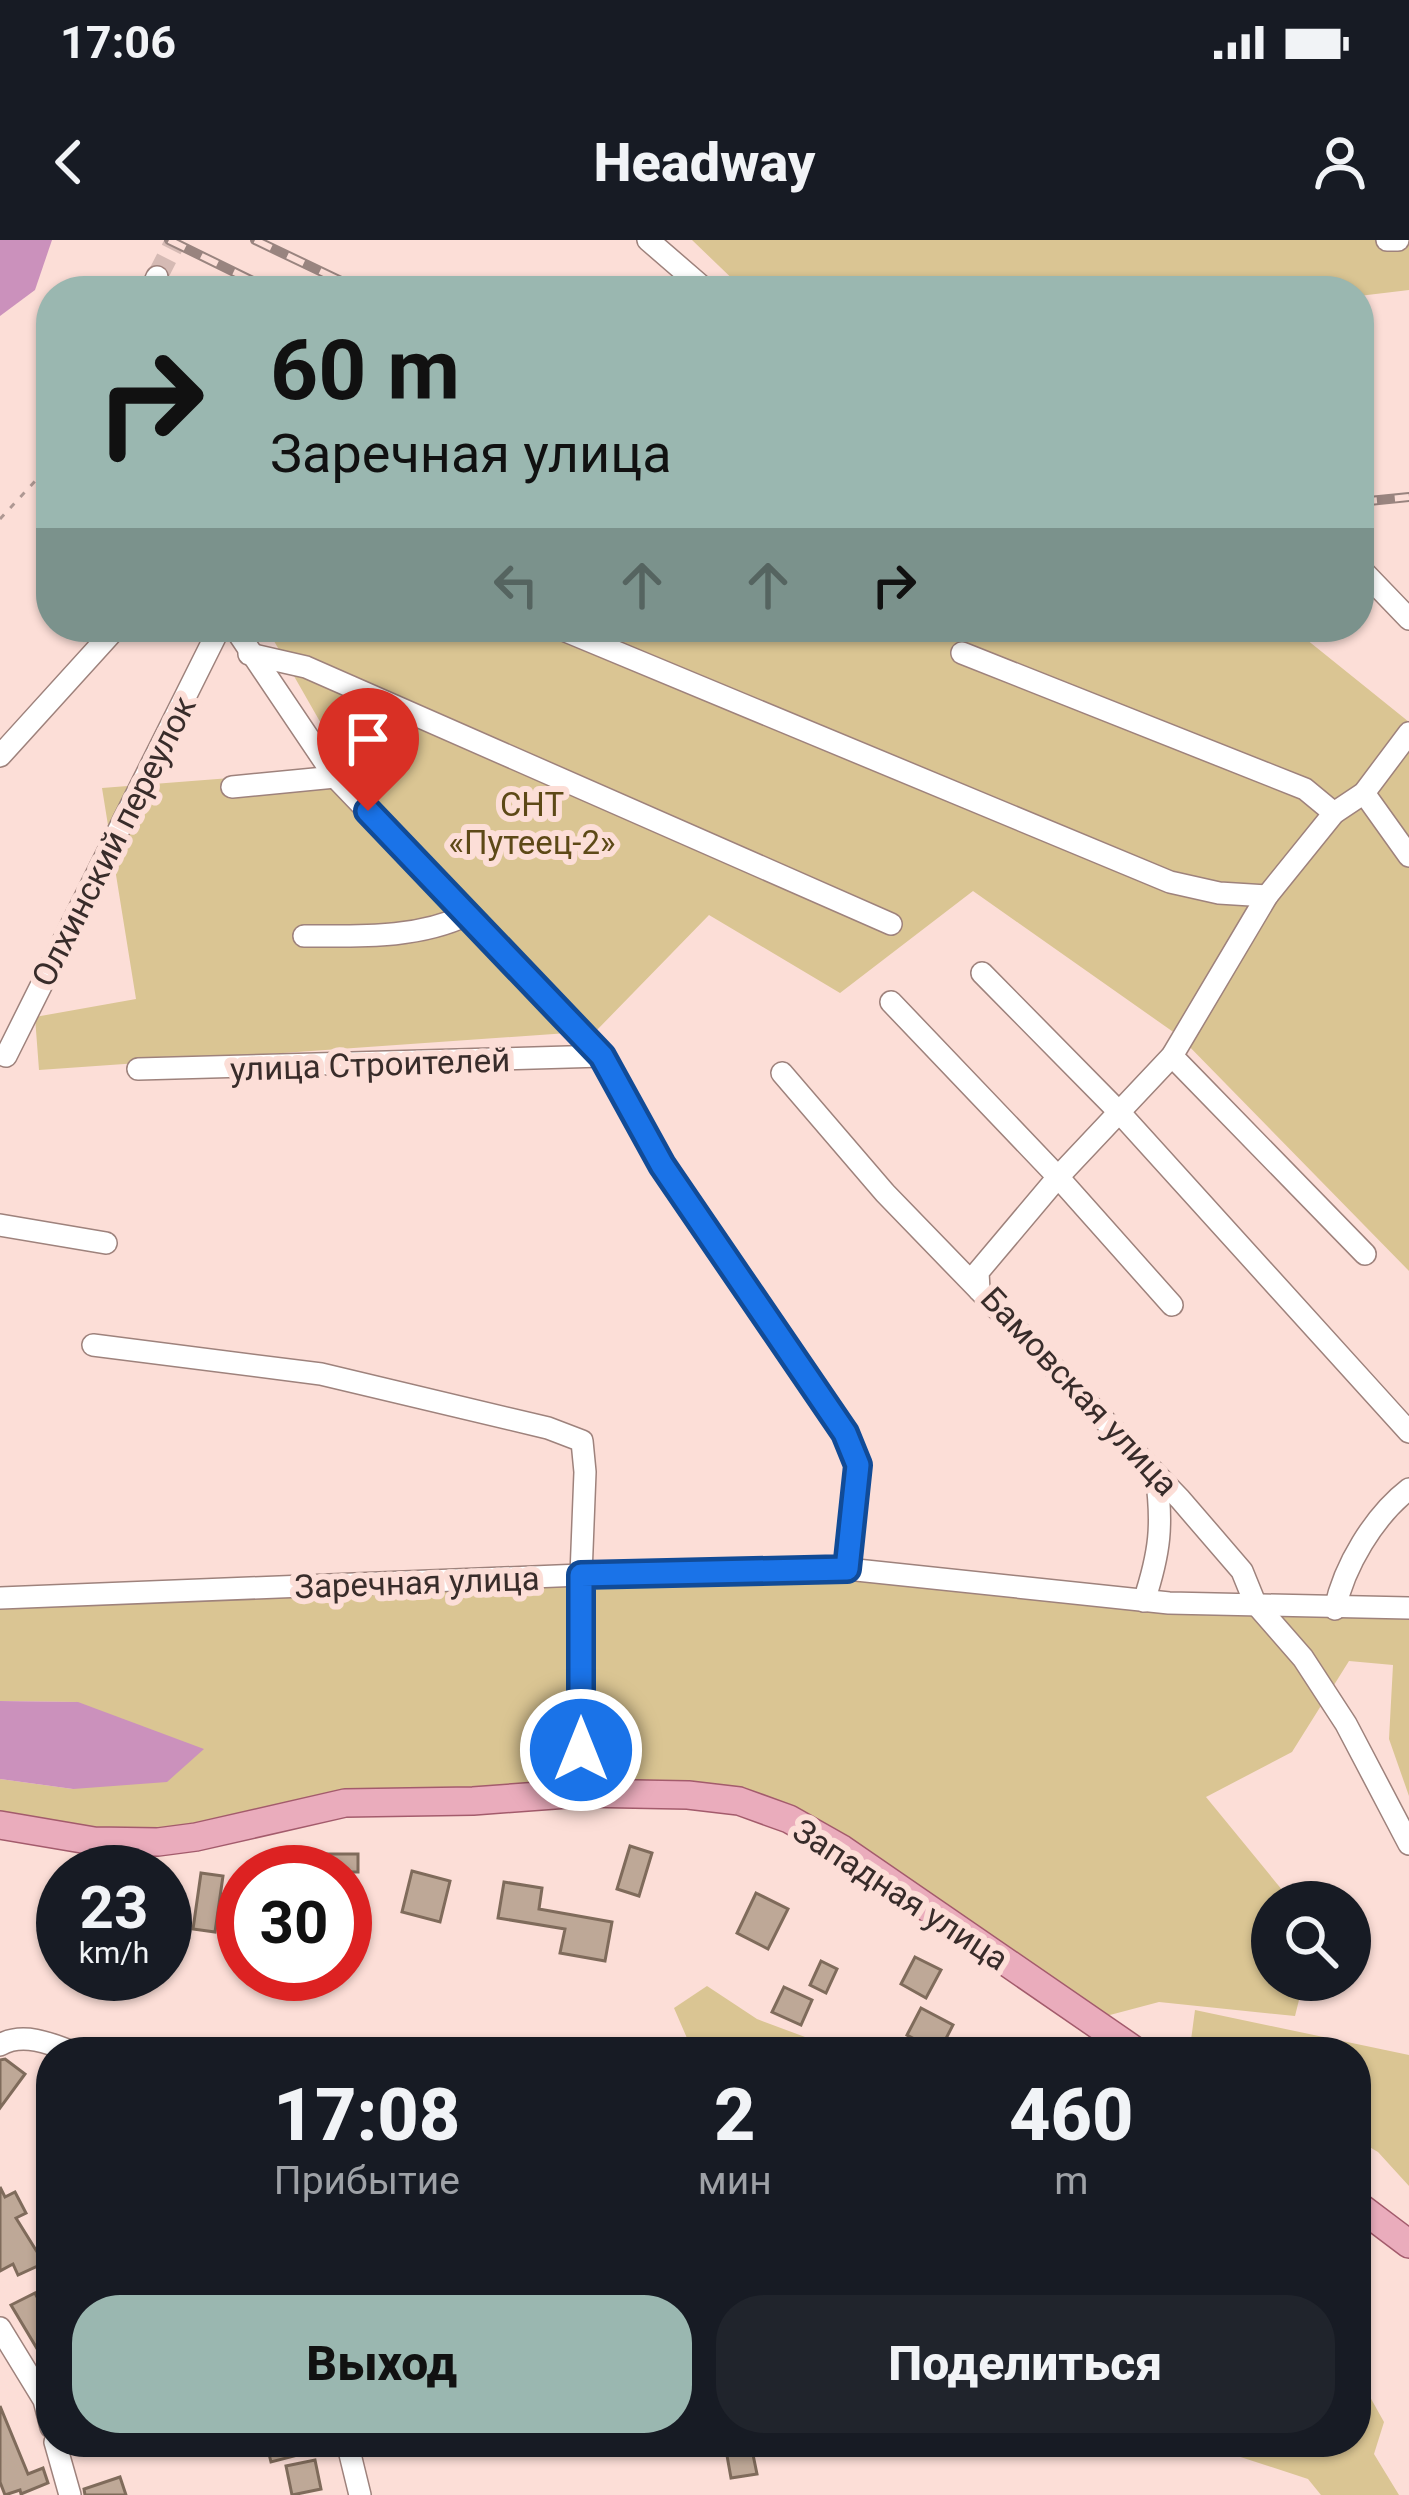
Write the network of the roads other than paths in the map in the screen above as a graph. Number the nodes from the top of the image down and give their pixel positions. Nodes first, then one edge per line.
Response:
1 (648, 240) edge
2 (1388, 240) edge
3 (1398, 240) edge
4 (690, 276) edge
5 (1374, 583) edge
6 (1409, 619) edge
7 (103, 642) edge
8 (213, 642) edge
9 (242, 642) edge
10 (592, 642) edge
11 (962, 653) dead end
12 (249, 654) junction
13 (1409, 733) edge
14 (0, 756) edge
15 (335, 777) junction
16 (232, 788) dead end
17 (1364, 793) junction
18 (1334, 813) junction
19 (1409, 856) edge
20 (1267, 896) junction
21 (467, 914) junction
22 (891, 924) dead end
23 (304, 936) dead end
24 (982, 973) dead end
25 (891, 1002) dead end
26 (6, 1056) dead end
27 (602, 1056) junction
28 (1172, 1056) junction
29 (138, 1070) dead end
30 (782, 1073) dead end
31 (1120, 1113) junction
32 (1058, 1177) junction
33 (0, 1225) edge
34 (106, 1243) dead end
35 (1365, 1254) dead end
36 (979, 1290) junction
37 (1172, 1305) dead end
38 (93, 1345) dead end
39 (1409, 1432) edge
40 (1156, 1474) junction
41 (1409, 1489) edge
42 (847, 1569) junction
43 (581, 1575) junction
44 (0, 1598) edge
45 (1144, 1601) junction
46 (1255, 1604) junction
47 (1409, 1608) edge
48 (1335, 1609) junction
49 (581, 1793) junction
50 (0, 1825) edge
51 (1409, 1844) edge
52 (1115, 2037) edge
53 (36, 2041) edge
54 (0, 2045) edge
55 (1371, 2215) edge
56 (1409, 2244) edge
57 (0, 2328) edge
58 (36, 2387) edge
59 (59, 2457) edge
60 (351, 2457) edge
61 (70, 2495) edge
62 (360, 2495) edge

1 - 4 street
2 - 3 street
5 - 6 street
7 - 14 street
8 - 26 street, Олхинский переулок
9 - 12 street
10 - 20 street
11 - 18 street
12 - 15 street
12 - 22 street
13 - 17 street, Бамовская улица
15 - 16 street
15 - 21 street
17 - 18 street, Бамовская улица
17 - 19 street
18 - 20 street, Бамовская улица
20 - 28 street, Бамовская улица
21 - 23 street
21 - 27 street
24 - 31 street
25 - 32 street
27 - 29 street, улица Строителей
27 - 42 street
28 - 31 street, Бамовская улица
28 - 35 street
30 - 36 street
31 - 32 street, Бамовская улица
31 - 39 street
32 - 36 street, Бамовская улица
32 - 37 street
33 - 34 street
36 - 40 street, Бамовская улица
38 - 43 street
40 - 45 street
40 - 46 street, Бамовская улица
41 - 48 street
42 - 43 street, Заречная улица
42 - 45 street, Заречная улица
43 - 44 street, Заречная улица
43 - 49 street
45 - 46 street, Заречная улица
46 - 48 street, Заречная улица
46 - 51 street, Бамовская улица
47 - 48 street, Заречная улица
49 - 50 main road, Западная улица
49 - 52 main road, Западная улица
53 - 54 street
55 - 56 main road
57 - 58 street
59 - 61 street
60 - 62 street

